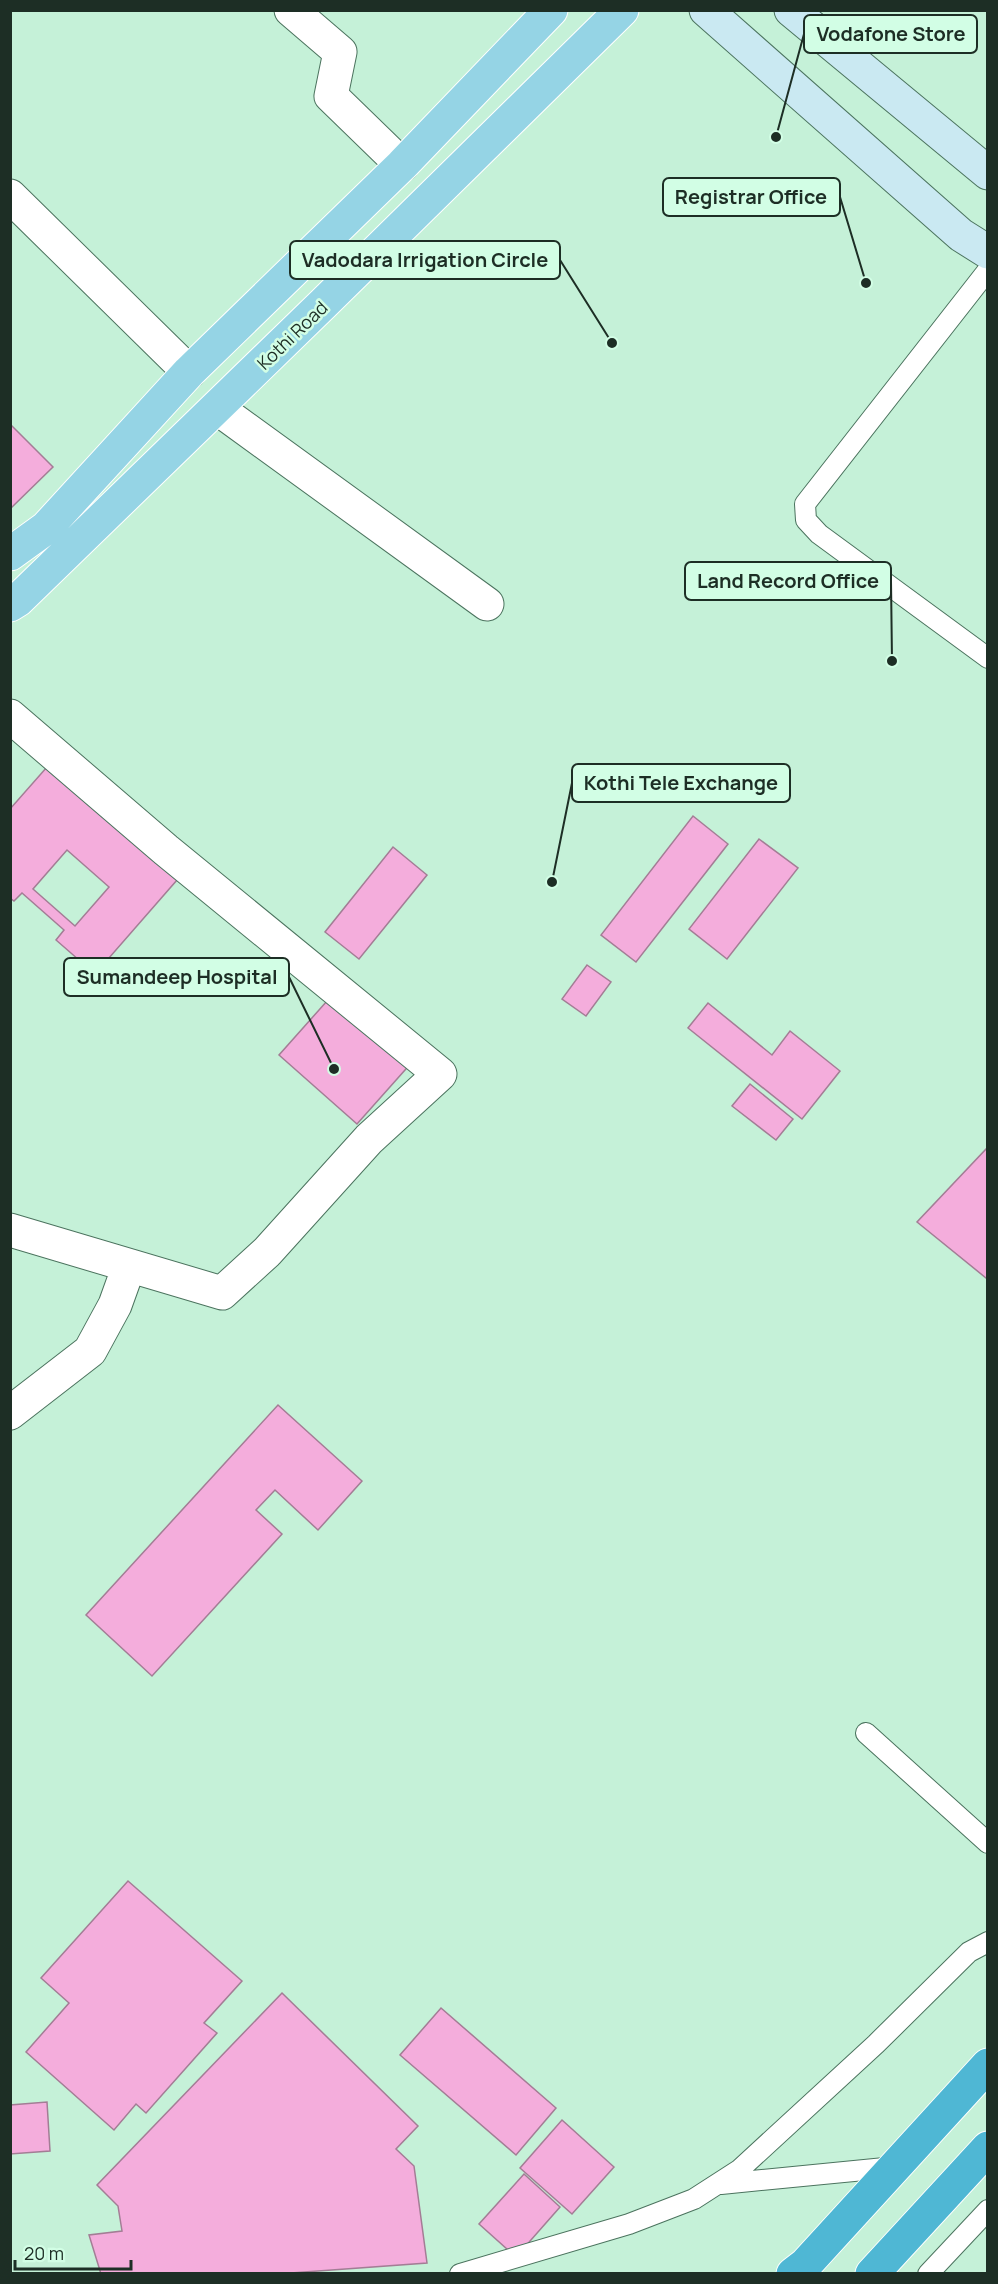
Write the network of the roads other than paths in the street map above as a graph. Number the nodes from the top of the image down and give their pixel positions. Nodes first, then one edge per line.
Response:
1 (291, 10) edge
2 (551, 10) edge
3 (622, 10) edge
4 (706, 10) edge
5 (791, 10) edge
6 (402, 165) junction
7 (987, 173) edge
8 (10, 196) edge
9 (987, 252) edge
10 (987, 270) edge
11 (189, 372) junction
12 (217, 408) junction
13 (10, 554) edge
14 (10, 604) edge
15 (487, 604) dead end
16 (987, 657) edge
17 (10, 716) edge
18 (10, 1230) edge
19 (129, 1266) junction
20 (10, 1413) edge
21 (866, 1733) dead end
22 (987, 1843) edge
23 (987, 1942) edge
24 (987, 2065) edge
25 (987, 2148) edge
26 (895, 2166) junction
27 (716, 2185) junction
28 (987, 2210) edge
29 (460, 2274) edge
30 (793, 2274) edge
31 (872, 2274) edge
32 (928, 2274) edge

1 - 6 street
2 - 6 main road
3 - 12 main road, Kothi Road
4 - 9 main road
5 - 7 main road
6 - 11 main road
8 - 11 street
10 - 16 lane
11 - 13 main road
12 - 14 main road, Kothi Road
12 - 15 street
17 - 19 street
18 - 19 street
19 - 20 street
21 - 22 lane
23 - 27 lane
24 - 26 highway
25 - 31 highway
26 - 27 lane
26 - 30 highway
27 - 29 lane
28 - 32 lane

